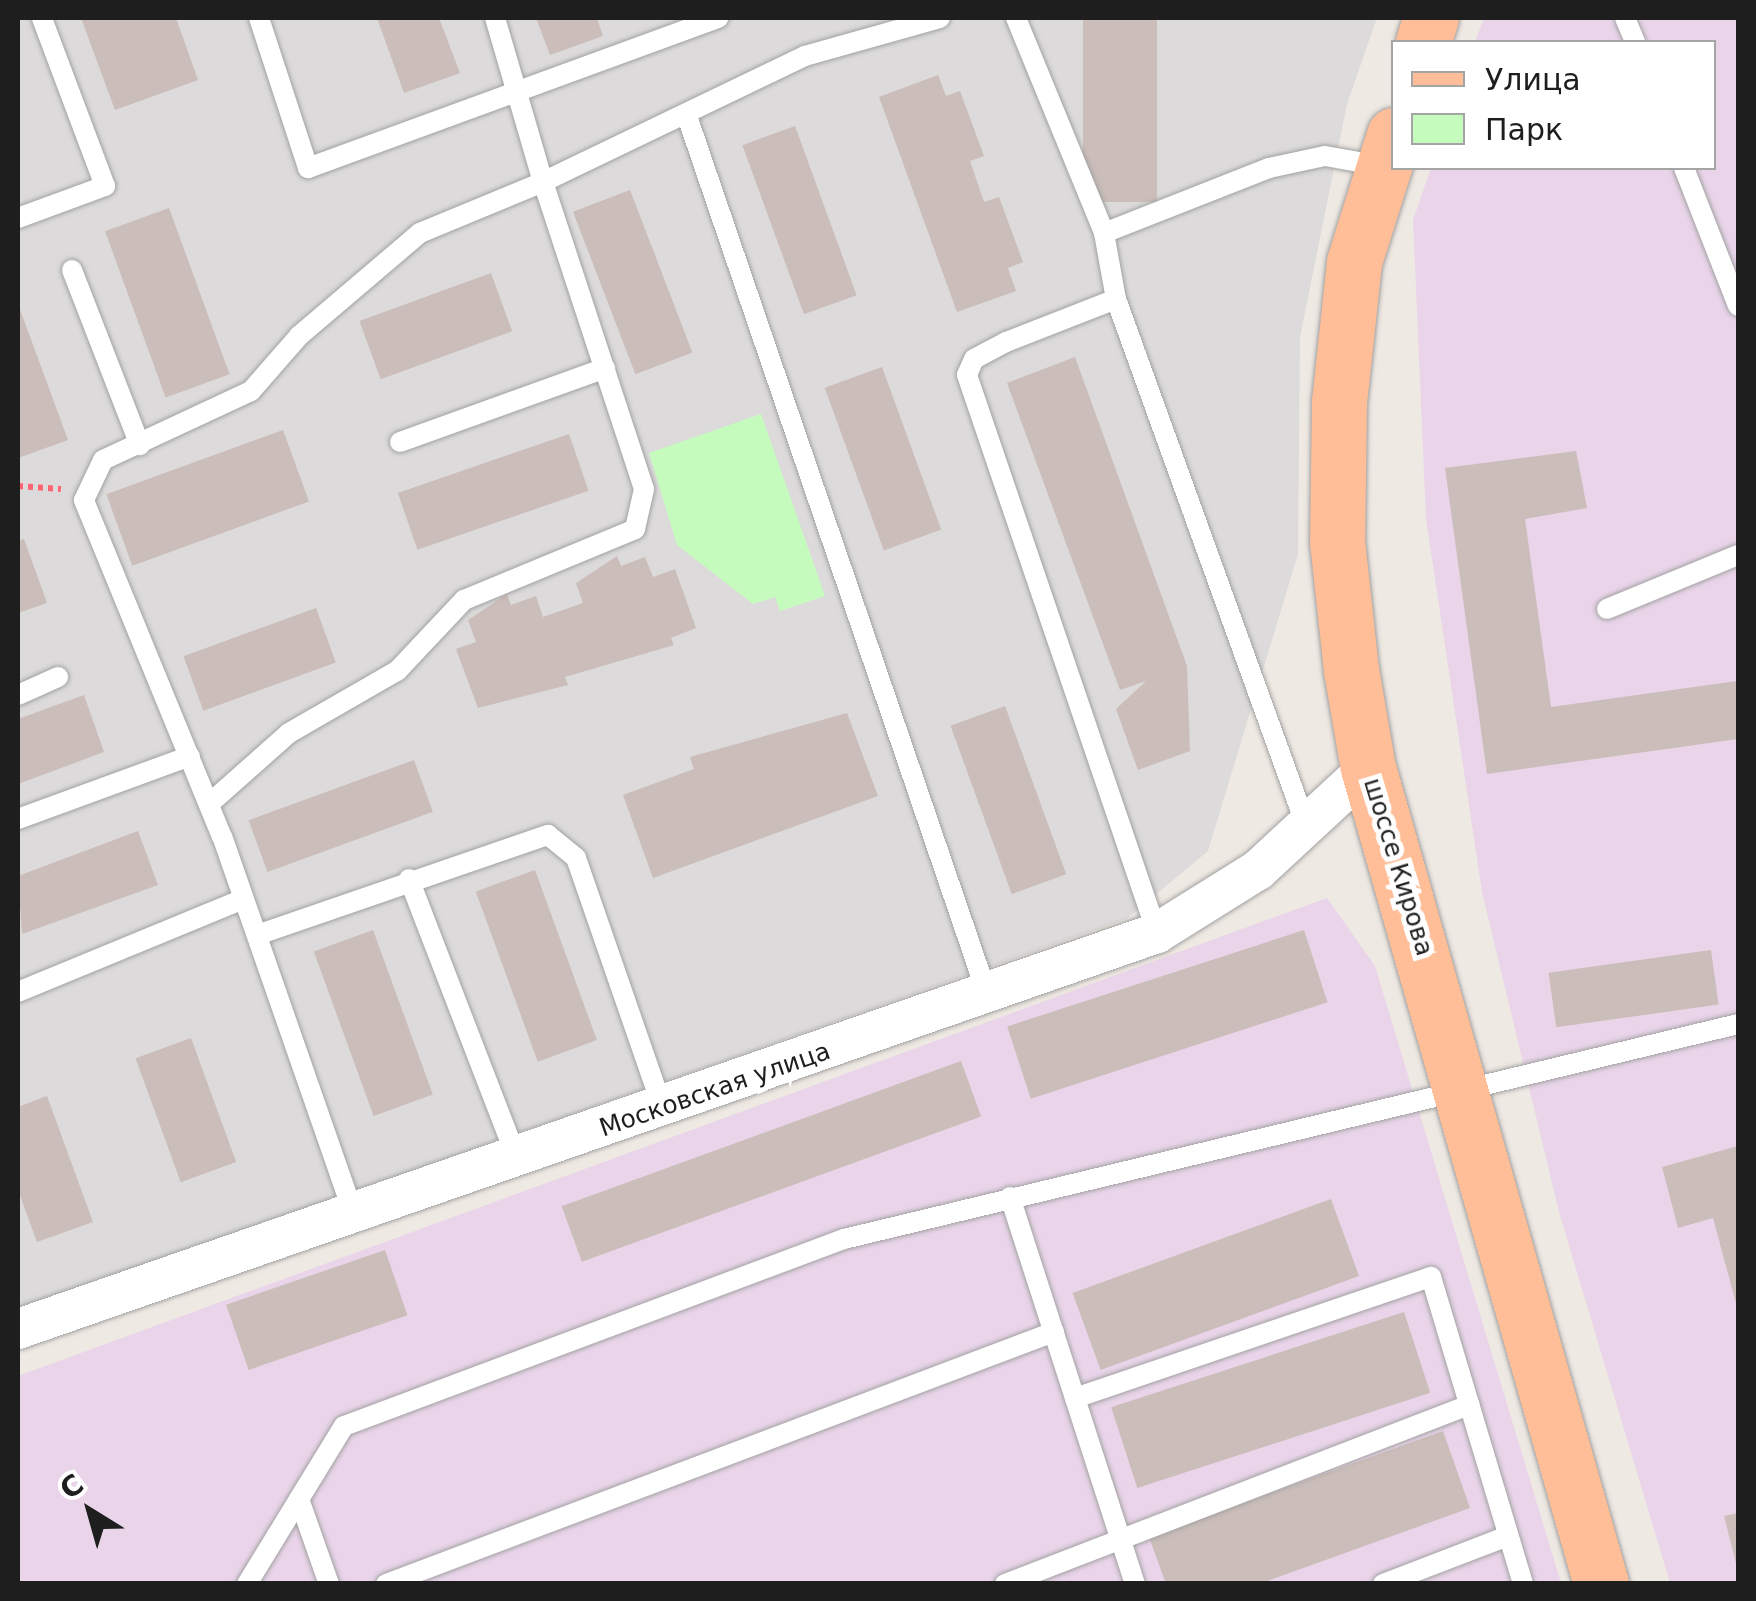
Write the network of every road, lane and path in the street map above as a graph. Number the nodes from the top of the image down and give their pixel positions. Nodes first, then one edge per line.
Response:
1 (42, 18) edge
2 (259, 18) edge
3 (495, 18) edge
4 (718, 18) edge
5 (940, 18) edge
6 (1016, 18) edge
7 (684, 24) edge
8 (519, 98) junction
9 (688, 119) junction
10 (1388, 151) edge
11 (1685, 170) edge
12 (543, 182) junction
13 (18, 218) edge
14 (1104, 233) junction
15 (72, 270) dead end
16 (1116, 299) junction
17 (1738, 306) edge
18 (604, 368) junction
19 (400, 442) dead end
20 (140, 444) junction
21 (18, 486) edge
22 (86, 492) junction
23 (1738, 555) edge
24 (1607, 609) dead end
25 (58, 677) dead end
26 (18, 694) edge
27 (190, 756) junction
28 (1368, 768) junction
29 (210, 804) junction
30 (18, 819) edge
31 (1308, 830) junction
32 (409, 879) junction
33 (241, 900) junction
34 (1158, 933) junction
35 (257, 935) junction
36 (18, 992) edge
37 (987, 994) junction
38 (1738, 1024) edge
39 (1464, 1084) junction
40 (664, 1109) junction
41 (517, 1159) junction
42 (1010, 1197) junction
43 (354, 1215) junction
44 (18, 1329) edge
45 (1054, 1332) junction
46 (1075, 1398) junction
47 (1470, 1405) junction
48 (299, 1499) junction
49 (1119, 1533) junction
50 (1508, 1536) junction
51 (247, 1584) edge
52 (329, 1584) edge
53 (386, 1584) edge
54 (1005, 1584) edge
55 (1135, 1584) edge
56 (1383, 1584) edge
57 (1522, 1584) edge
58 (1601, 1584) edge

1 - 13 lane
2 - 8 lane
3 - 8 lane
4 - 7 lane
5 - 9 lane
6 - 14 lane
7 - 8 lane
8 - 12 lane
9 - 12 lane
9 - 37 lane
10 - 14 lane
10 - 28 main road, шоссе Кирова
11 - 17 lane
12 - 18 lane
12 - 20 lane
14 - 16 lane
15 - 20 lane
16 - 31 lane
16 - 34 lane
18 - 19 lane
18 - 29 lane
20 - 22 lane
21 - 22 path
22 - 27 lane
23 - 24 lane
25 - 26 lane
27 - 29 lane
27 - 30 lane
28 - 31 street, Московская улица
28 - 39 main road, шоссе Кирова
29 - 33 lane
31 - 34 street, Московская улица
32 - 35 lane
32 - 40 lane
32 - 41 lane
33 - 35 lane
33 - 36 lane
34 - 37 street, Московская улица
35 - 43 lane
37 - 40 street, Московская улица
38 - 39 lane
39 - 42 lane
39 - 58 main road, шоссе Кирова
40 - 41 street, Московская улица
41 - 43 street, Московская улица
42 - 45 lane
42 - 48 lane
43 - 44 street, Московская улица
45 - 46 lane
45 - 53 lane
46 - 47 lane
46 - 49 lane
47 - 49 lane
47 - 50 lane
48 - 51 lane
48 - 52 lane
49 - 54 lane
49 - 55 lane
50 - 56 lane
50 - 57 lane

